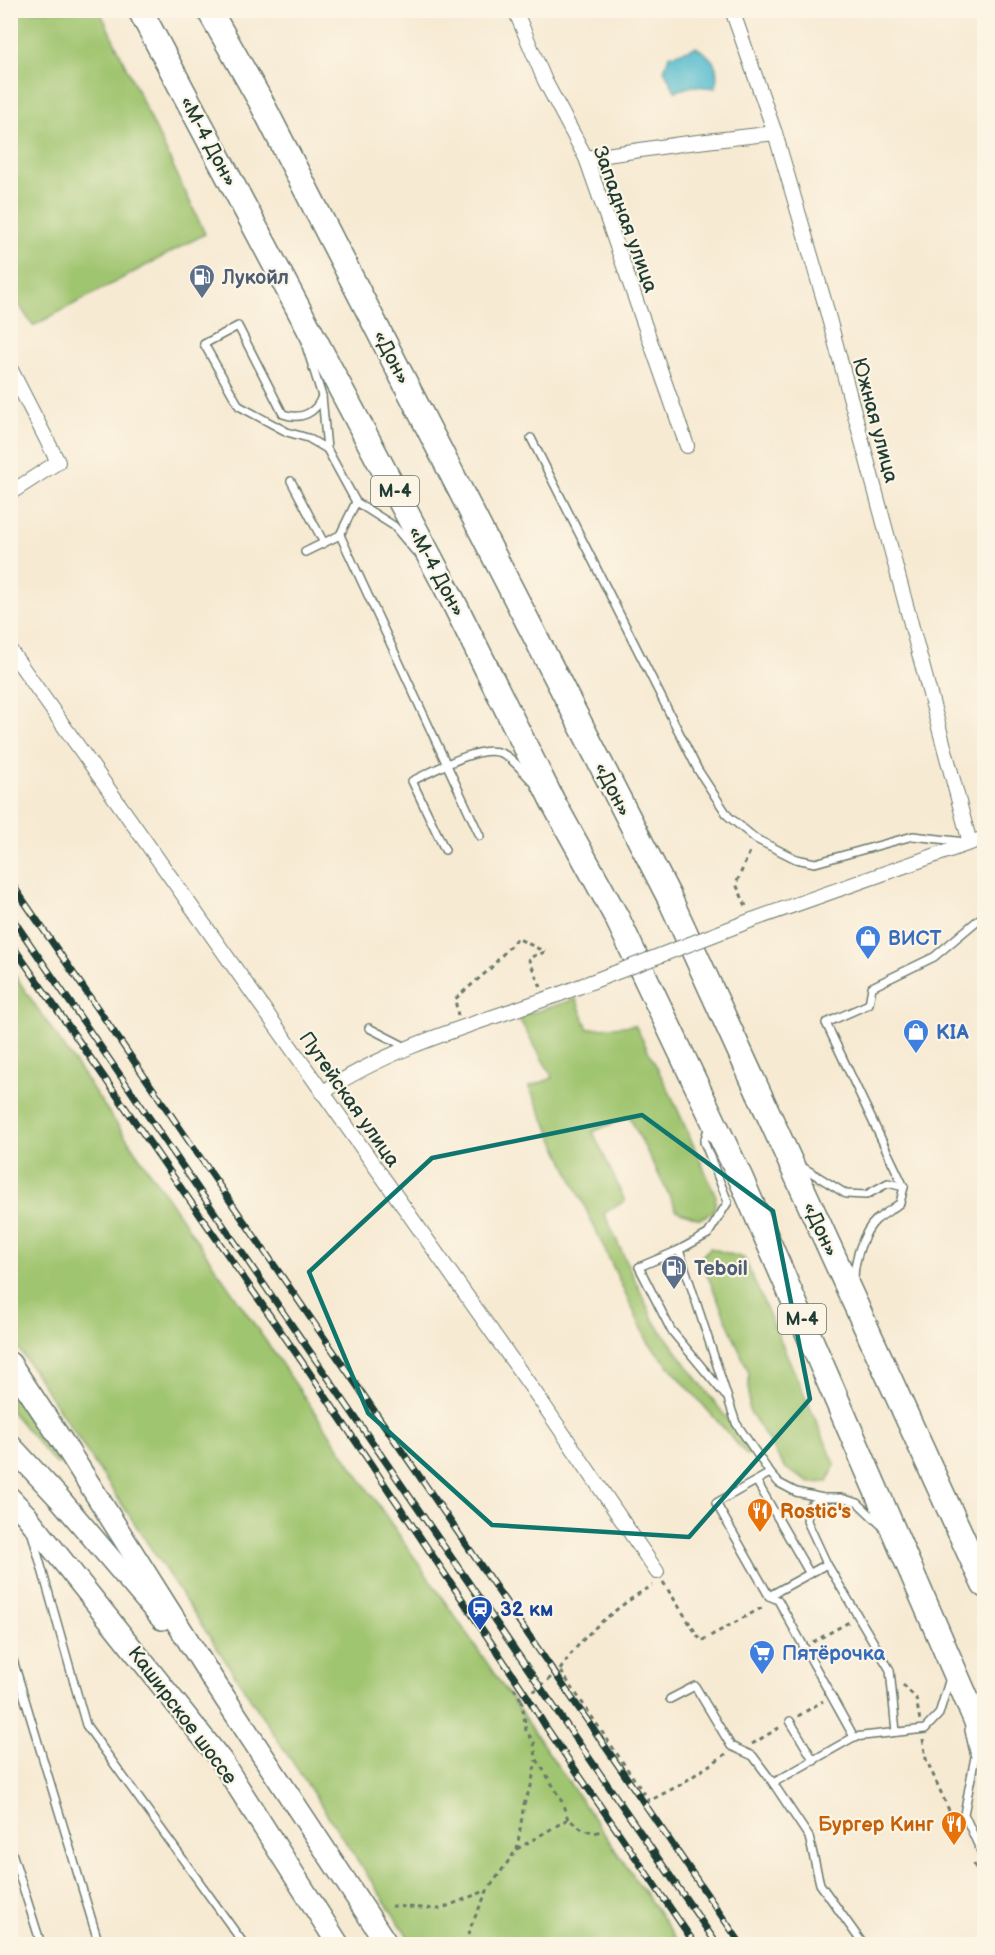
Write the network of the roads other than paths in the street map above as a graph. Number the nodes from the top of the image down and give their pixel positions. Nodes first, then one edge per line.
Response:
1 (140, 10) edge
2 (209, 10) edge
3 (515, 10) edge
4 (732, 10) edge
5 (775, 133) junction
6 (586, 158) junction
7 (294, 301) junction
8 (11, 370) edge
9 (321, 396) junction
10 (531, 438) dead end
11 (687, 446) dead end
12 (327, 449) junction
13 (291, 481) dead end
14 (10, 493) edge
15 (356, 502) junction
16 (340, 535) junction
17 (324, 543) junction
18 (305, 552) dead end
19 (449, 593) junction
20 (10, 650) edge
21 (447, 765) junction
22 (554, 802) junction
23 (480, 836) dead end
24 (980, 841) edge
25 (445, 850) dead end
26 (984, 915) edge
27 (369, 1028) dead end
28 (408, 1048) junction
29 (322, 1093) junction
30 (712, 1118) junction
31 (788, 1158) junction
32 (904, 1187) junction
33 (679, 1250) junction
34 (854, 1300) junction
35 (10, 1363) edge
36 (729, 1400) junction
37 (10, 1445) edge
38 (770, 1473) junction
39 (756, 1482) junction
40 (10, 1498) edge
41 (823, 1498) junction
42 (26, 1515) junction
43 (899, 1542) junction
44 (828, 1564) junction
45 (657, 1572) road end
46 (810, 1574) junction
47 (984, 1585) edge
48 (769, 1596) junction
49 (10, 1650) edge
50 (953, 1667) junction
51 (17, 1671) junction
52 (10, 1679) edge
53 (213, 1680) junction
54 (670, 1699) dead end
55 (964, 1712) dead end
56 (790, 1721) road end
57 (976, 1731) edge
58 (896, 1732) junction
59 (854, 1737) junction
60 (813, 1761) junction
61 (773, 1783) junction
62 (10, 1846) edge
63 (984, 1858) edge
64 (41, 1944) edge
65 (99, 1944) edge
66 (244, 1944) edge
67 (338, 1944) edge
68 (387, 1944) edge
69 (863, 1944) edge

1 - 7 highway, «М-4 Дон» / М-4
2 - 31 highway, «Дон» / М-4
3 - 6 street, Западная улица
4 - 5 street, Южная улица
5 - 6 street
5 - 24 street, Южная улица
6 - 11 street, Западная улица
7 - 9 lane
7 - 19 highway, «М-4 Дон» / М-4
8 - 14 street
9 - 12 lane
9 - 12 lane
10 - 24 lane
12 - 15 lane
13 - 17 lane
15 - 16 lane
15 - 19 lane
16 - 17 lane
16 - 21 lane
17 - 18 lane
19 - 22 highway, «М-4 Дон» / М-4
20 - 29 street, Путейская улица
21 - 22 lane
21 - 23 lane
21 - 25 lane
22 - 30 highway, «М-4 Дон» / М-4
24 - 28 street, bridge
26 - 32 lane
27 - 28 lane
28 - 29 street
29 - 45 street, Путейская улица
30 - 33 lane
30 - 43 highway, М-4
31 - 32 lane
31 - 34 highway, «Дон» / М-4
32 - 34 lane
33 - 36 lane
33 - 36 lane
34 - 47 highway, «Дон» / М-4
35 - 53 main road
36 - 38 lane
37 - 53 main road, Каширское шоссе
38 - 39 lane
38 - 41 lane
39 - 46 lane
39 - 48 lane
40 - 42 main road, Каширское шоссе
41 - 43 lane
41 - 44 lane
42 - 66 lane
42 - 67 main road, Каширское шоссе
43 - 50 highway, М-4
44 - 46 lane
44 - 58 lane
46 - 48 lane
48 - 59 lane
49 - 51 lane
50 - 55 lane
50 - 57 highway, М-4
50 - 58 lane
51 - 52 lane
51 - 65 lane
53 - 68 main road
54 - 61 lane
56 - 60 lane
57 - 63 lane
58 - 59 lane
59 - 60 lane
60 - 61 lane
61 - 69 lane
62 - 64 lane

